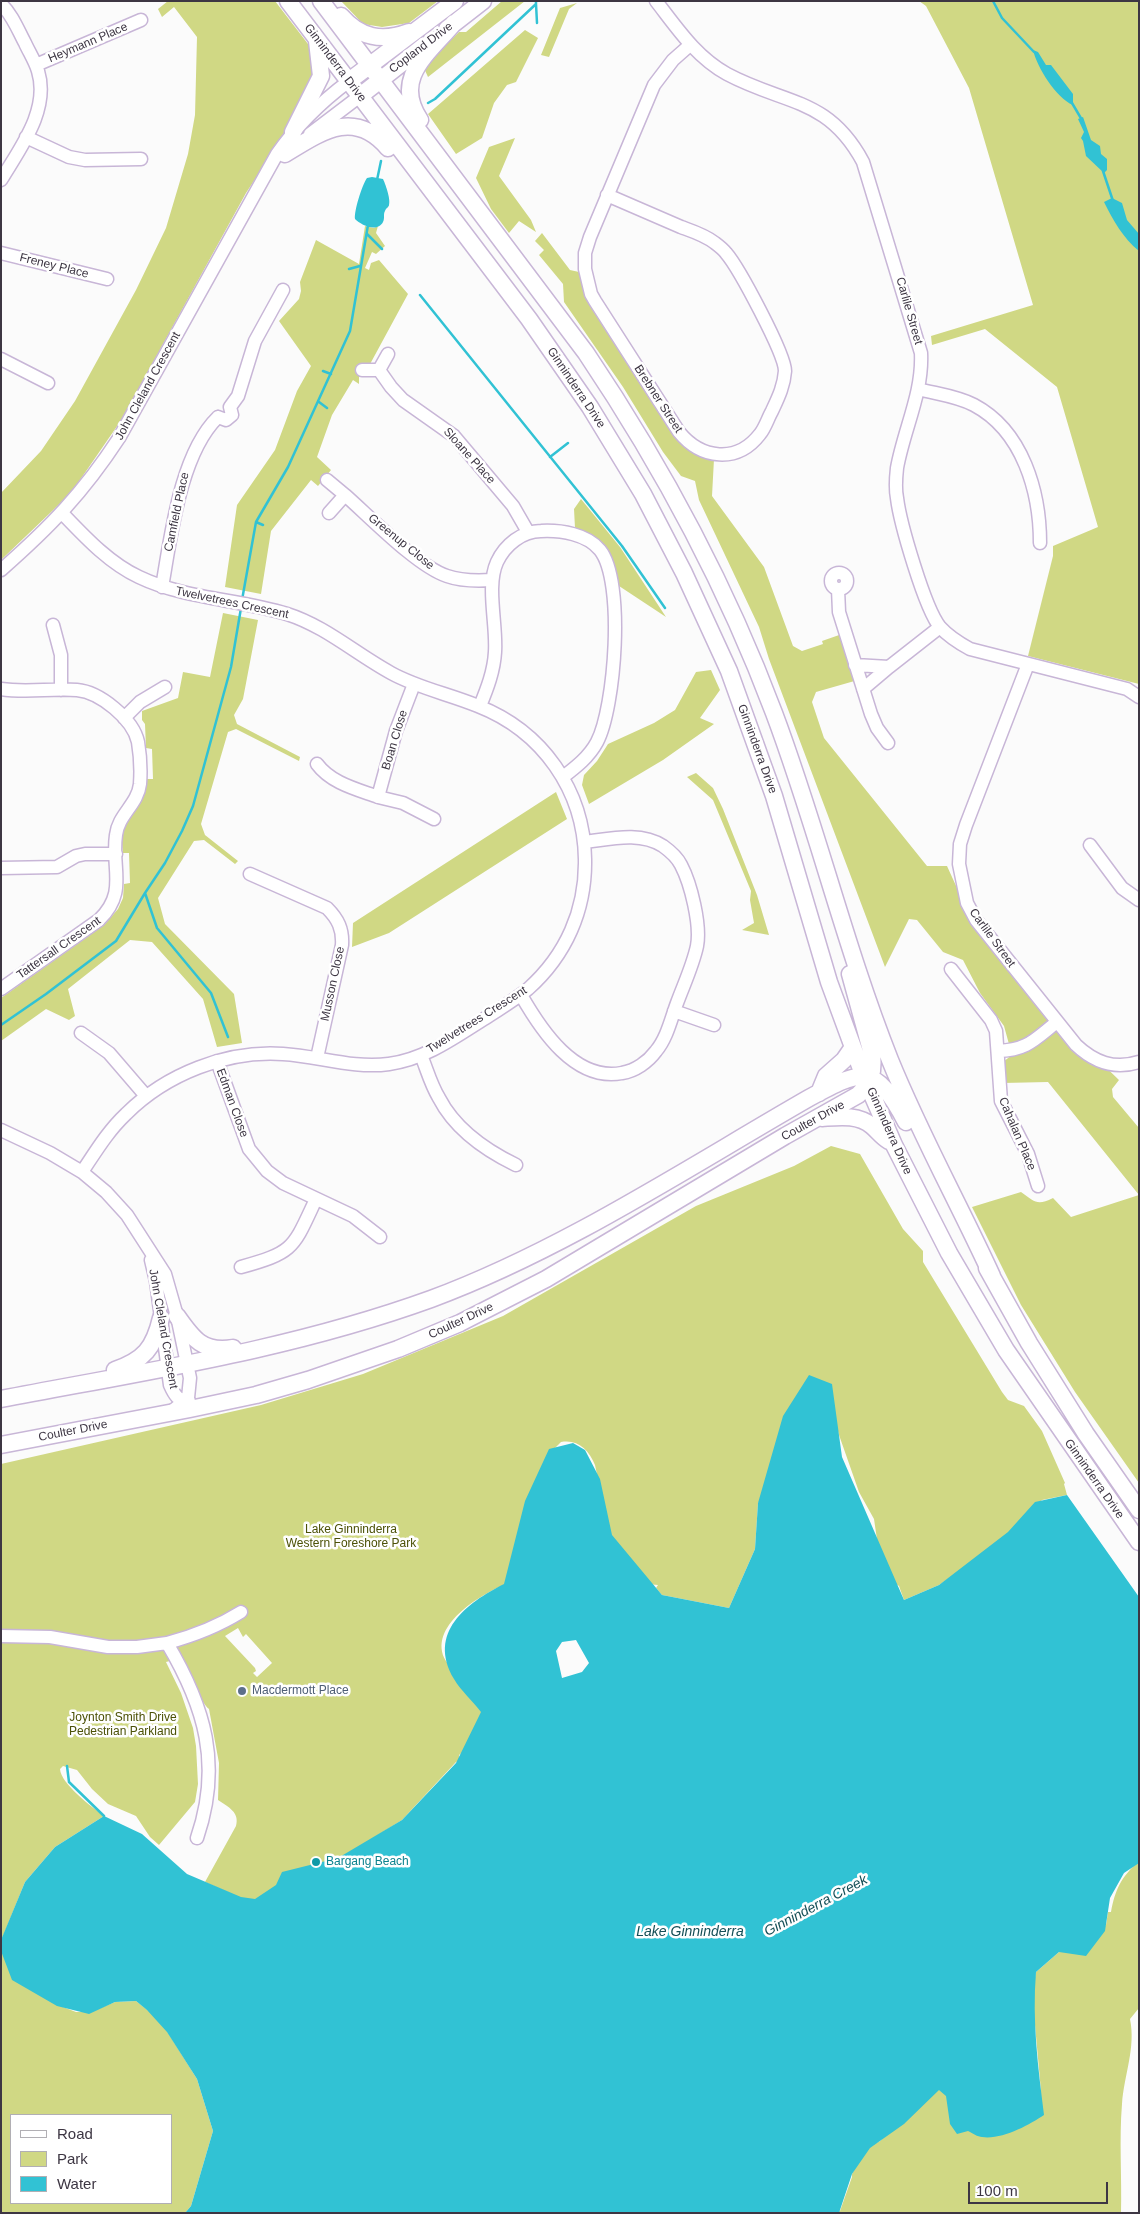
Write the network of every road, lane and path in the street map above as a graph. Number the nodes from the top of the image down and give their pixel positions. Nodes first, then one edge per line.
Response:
1 (288, 1) edge
2 (321, 1) edge
3 (328, 1) edge
4 (455, 1) edge
5 (483, 1) edge
6 (656, 1) edge
7 (1, 4) edge
8 (141, 20) dead end
9 (454, 23) junction
10 (418, 29) junction
11 (316, 38) junction
12 (690, 45) junction
13 (36, 65) junction
14 (370, 66) junction
15 (380, 80) junction
16 (349, 81) junction
17 (360, 96) junction
18 (292, 132) junction
19 (26, 138) junction
20 (285, 154) junction
21 (141, 159) dead end
22 (452, 171) junction
23 (264, 178) junction
24 (1, 180) edge
25 (427, 190) junction
26 (607, 195) junction
27 (1, 253) edge
28 (107, 279) dead end
29 (283, 290) dead end
30 (388, 354) dead end
31 (1, 359) edge
32 (362, 370) dead end
33 (379, 370) junction
34 (48, 383) dead end
35 (918, 389) junction
36 (327, 480) dead end
37 (345, 495) junction
38 (62, 513) junction
39 (329, 513) dead end
40 (528, 532) junction
41 (1040, 543) dead end
42 (1, 570) edge
43 (492, 580) junction
44 (162, 587) junction
45 (838, 589) dead end
46 (53, 625) dead end
47 (940, 627) junction
48 (1028, 664) junction
49 (856, 665) junction
50 (889, 667) junction
51 (414, 684) junction
52 (165, 687) dead end
53 (1, 688) edge
54 (863, 689) junction
55 (61, 690) junction
56 (1139, 696) edge
57 (480, 706) junction
58 (124, 718) junction
59 (888, 743) dead end
60 (316, 764) dead end
61 (563, 777) junction
62 (378, 797) junction
63 (434, 819) dead end
64 (585, 842) junction
65 (1090, 845) dead end
66 (116, 854) junction
67 (1, 868) edge
68 (250, 874) dead end
69 (1139, 900) edge
70 (838, 908) junction
71 (951, 969) dead end
72 (1, 989) edge
73 (520, 995) junction
74 (674, 1011) junction
75 (1057, 1022) junction
76 (714, 1025) dead end
77 (81, 1033) dead end
78 (852, 1048) junction
79 (998, 1051) junction
80 (421, 1055) junction
81 (317, 1058) junction
82 (216, 1061) junction
83 (1139, 1062) edge
84 (871, 1081) junction
85 (819, 1093) junction
86 (146, 1096) junction
87 (817, 1119) junction
88 (1, 1130) edge
89 (894, 1145) junction
90 (516, 1164) dead end
91 (82, 1172) junction
92 (1038, 1186) dead end
93 (316, 1199) junction
94 (380, 1237) dead end
95 (242, 1267) dead end
96 (992, 1276) junction
97 (169, 1317) junction
98 (268, 1348) junction
99 (188, 1364) junction
100 (168, 1368) junction
101 (93, 1382) junction
102 (256, 1395) junction
103 (1, 1399) edge
104 (184, 1402) junction
105 (169, 1413) junction
106 (1, 1445) edge
107 (1139, 1510) edge
108 (1139, 1542) edge
109 (241, 1612) dead end
110 (1, 1636) edge
111 (167, 1643) junction
112 (197, 1838) dead end

1 - 11 main road, Ginninderra Drive
2 - 14 main road, Ginninderra Drive
3 - 10 main road
4 - 10 main road, Copland Drive
5 - 9 main road, Copland Drive
6 - 12 street, Carlile Street
7 - 13 street
8 - 13 street, Heymann Place
9 - 15 main road, Copland Drive
9 - 22 main road
10 - 14 main road, Copland Drive
11 - 16 main road, Ginninderra Drive
11 - 18 main road
12 - 26 street, Brebner Street
12 - 35 street, Carlile Street
13 - 19 street
14 - 15 main road, Ginninderra Drive
14 - 16 main road, Copland Drive
15 - 17 main road, Copland Drive
15 - 22 main road, Ginninderra Drive
16 - 17 main road, Ginninderra Drive
16 - 18 street, John Cleland Crescent
17 - 20 street, John Cleland Crescent
17 - 25 main road, Ginninderra Drive
18 - 23 street, John Cleland Crescent
19 - 21 street
19 - 24 street
20 - 23 street, John Cleland Crescent
20 - 25 main road
22 - 70 main road, Ginninderra Drive
23 - 38 street, John Cleland Crescent
25 - 78 main road, Ginninderra Drive
26 - 26 street, Brebner Street
27 - 28 street, Freney Place
29 - 44 street, Camfield Place
30 - 33 street
31 - 34 street
32 - 33 street
33 - 40 street, Sloane Place
35 - 41 street
35 - 47 street, Carlile Street
36 - 37 street, Greenup Close
37 - 39 street
37 - 43 street, Greenup Close
38 - 42 street, John Cleland Crescent
38 - 44 street, Twelvetrees Crescent
40 - 43 street
40 - 61 street
43 - 57 street
44 - 51 street, Twelvetrees Crescent
45 - 49 street
46 - 55 street
47 - 48 street, Carlile Street
47 - 50 street
48 - 56 street, Carlile Street
48 - 75 street, Carlile Street
49 - 50 street
49 - 54 street
50 - 54 street
51 - 57 street, Twelvetrees Crescent
51 - 62 street, Boan Close
52 - 58 street
53 - 55 street, Tattersall Crescent
54 - 59 street
55 - 58 street, Tattersall Crescent
57 - 61 street, Twelvetrees Crescent
58 - 66 street, Tattersall Crescent
60 - 62 street
61 - 64 street, Twelvetrees Crescent
62 - 63 street
64 - 73 street, Twelvetrees Crescent
64 - 74 street
65 - 69 street
66 - 67 street
66 - 72 street, Tattersall Crescent
68 - 81 street, Musson Close
70 - 84 main road
70 - 96 main road, Ginninderra Drive
71 - 79 street, Cahalan Place
73 - 74 street
73 - 80 street, Twelvetrees Crescent
74 - 76 street
75 - 79 street
75 - 83 street, Carlile Street
77 - 86 street
78 - 84 main road, Ginninderra Drive
78 - 85 main road
79 - 92 street, Cahalan Place
80 - 81 street, Twelvetrees Crescent
80 - 90 street
81 - 82 street, Twelvetrees Crescent
82 - 86 street, Twelvetrees Crescent
82 - 93 street, Edman Close
84 - 85 main road, Coulter Drive
84 - 87 main road, Coulter Drive
84 - 89 main road, Ginninderra Drive
84 - 96 main road, Ginninderra Drive
85 - 98 main road, Coulter Drive
86 - 91 street, Twelvetrees Crescent
87 - 89 main road
87 - 102 main road, Coulter Drive
88 - 91 street, John Cleland Crescent
89 - 108 main road, Ginninderra Drive
91 - 97 street, John Cleland Crescent
93 - 94 street, Edman Close
93 - 95 street
96 - 107 main road, Ginninderra Drive
97 - 98 main road
97 - 99 street, John Cleland Crescent
97 - 100 street, John Cleland Crescent
97 - 101 main road
98 - 99 main road, Coulter Drive
99 - 100 main road, Coulter Drive
99 - 104 street, John Cleland Crescent
100 - 101 main road, Coulter Drive
100 - 104 street, John Cleland Crescent
101 - 103 main road, Coulter Drive
102 - 104 street, John Cleland Crescent
102 - 105 main road, Coulter Drive
104 - 105 street, John Cleland Crescent
105 - 106 main road, Coulter Drive
109 - 111 street
110 - 111 street
111 - 112 street

